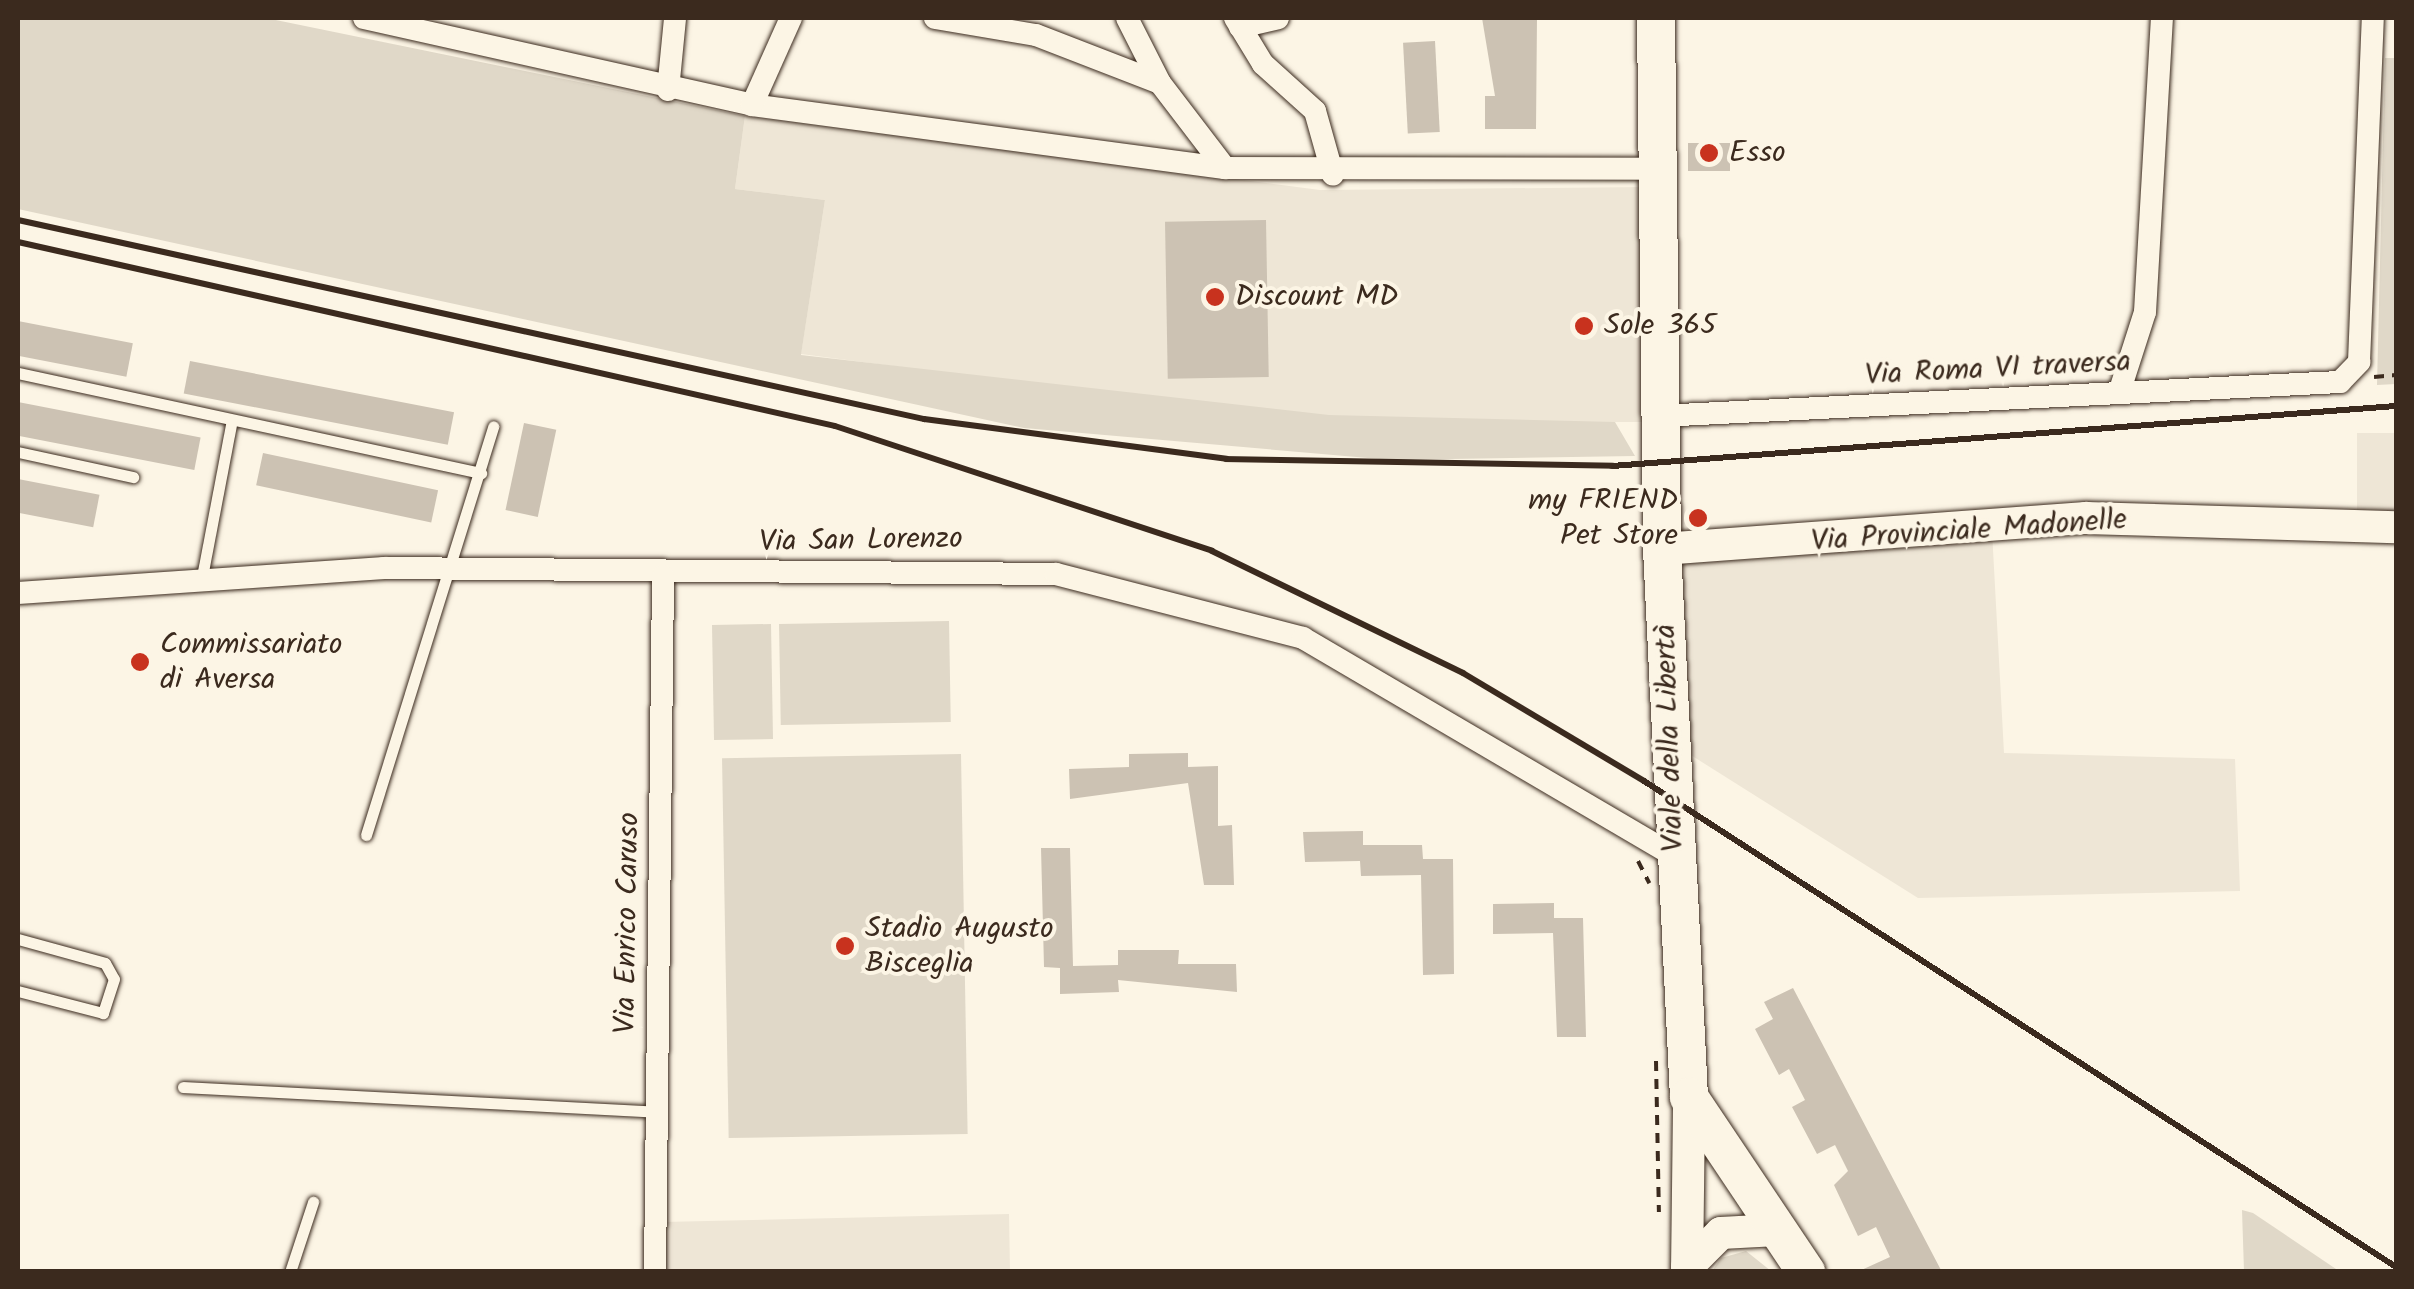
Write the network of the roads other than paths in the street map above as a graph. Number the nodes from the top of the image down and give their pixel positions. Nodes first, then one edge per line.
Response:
1 (364, 18) edge
2 (674, 18) edge
3 (792, 18) edge
4 (935, 18) edge
5 (1128, 18) edge
6 (1278, 18) edge
7 (1656, 18) edge
8 (2162, 18) edge
9 (2373, 18) edge
10 (1238, 22) edge
11 (1160, 83) junction
12 (668, 90) junction
13 (752, 105) junction
14 (1226, 168) junction
15 (1659, 169) junction
16 (1332, 175) junction
17 (18, 373) edge
18 (2119, 393) junction
19 (1659, 416) junction
20 (232, 420) junction
21 (493, 426) dead end
22 (18, 452) edge
23 (481, 473) junction
24 (133, 477) dead end
25 (2396, 527) edge
26 (1662, 550) junction
27 (452, 573) junction
28 (663, 576) junction
29 (202, 582) junction
30 (18, 594) edge
31 (366, 836) dead end
32 (1664, 844) junction
33 (18, 939) edge
34 (18, 991) edge
35 (182, 1087) dead end
36 (1689, 1097) junction
37 (656, 1112) junction
38 (314, 1202) dead end
39 (1778, 1230) junction
40 (1687, 1269) edge
41 (290, 1272) edge
42 (655, 1272) edge
43 (1806, 1272) edge

1 - 12 street
2 - 12 street
3 - 13 street
4 - 11 street
5 - 11 street
6 - 10 street
7 - 15 main road, Viale della Libertà
8 - 18 street
9 - 18 street, Via Roma VI traversa
10 - 16 street
11 - 14 street
12 - 13 street
13 - 14 street
14 - 16 street
15 - 16 street
15 - 19 main road, Viale della Libertà
17 - 20 lane
18 - 19 street, Via Roma VI traversa
19 - 26 main road, Viale della Libertà
20 - 23 lane
20 - 29 lane
21 - 23 lane
22 - 24 lane
23 - 27 lane
25 - 26 street, Via Provinciale Madonelle
26 - 32 main road, Viale della Libertà
27 - 28 street, Via San Lorenzo
27 - 29 street, Via San Lorenzo
27 - 31 lane
28 - 32 street, Via San Lorenzo
28 - 37 street, Via Enrico Caruso
29 - 30 street, Via San Lorenzo
32 - 36 main road, Viale della Libertà
33 - 34 lane
35 - 37 lane
36 - 39 main road
36 - 40 street
37 - 42 street, Via Enrico Caruso
38 - 41 lane
39 - 40 street
39 - 43 main road

